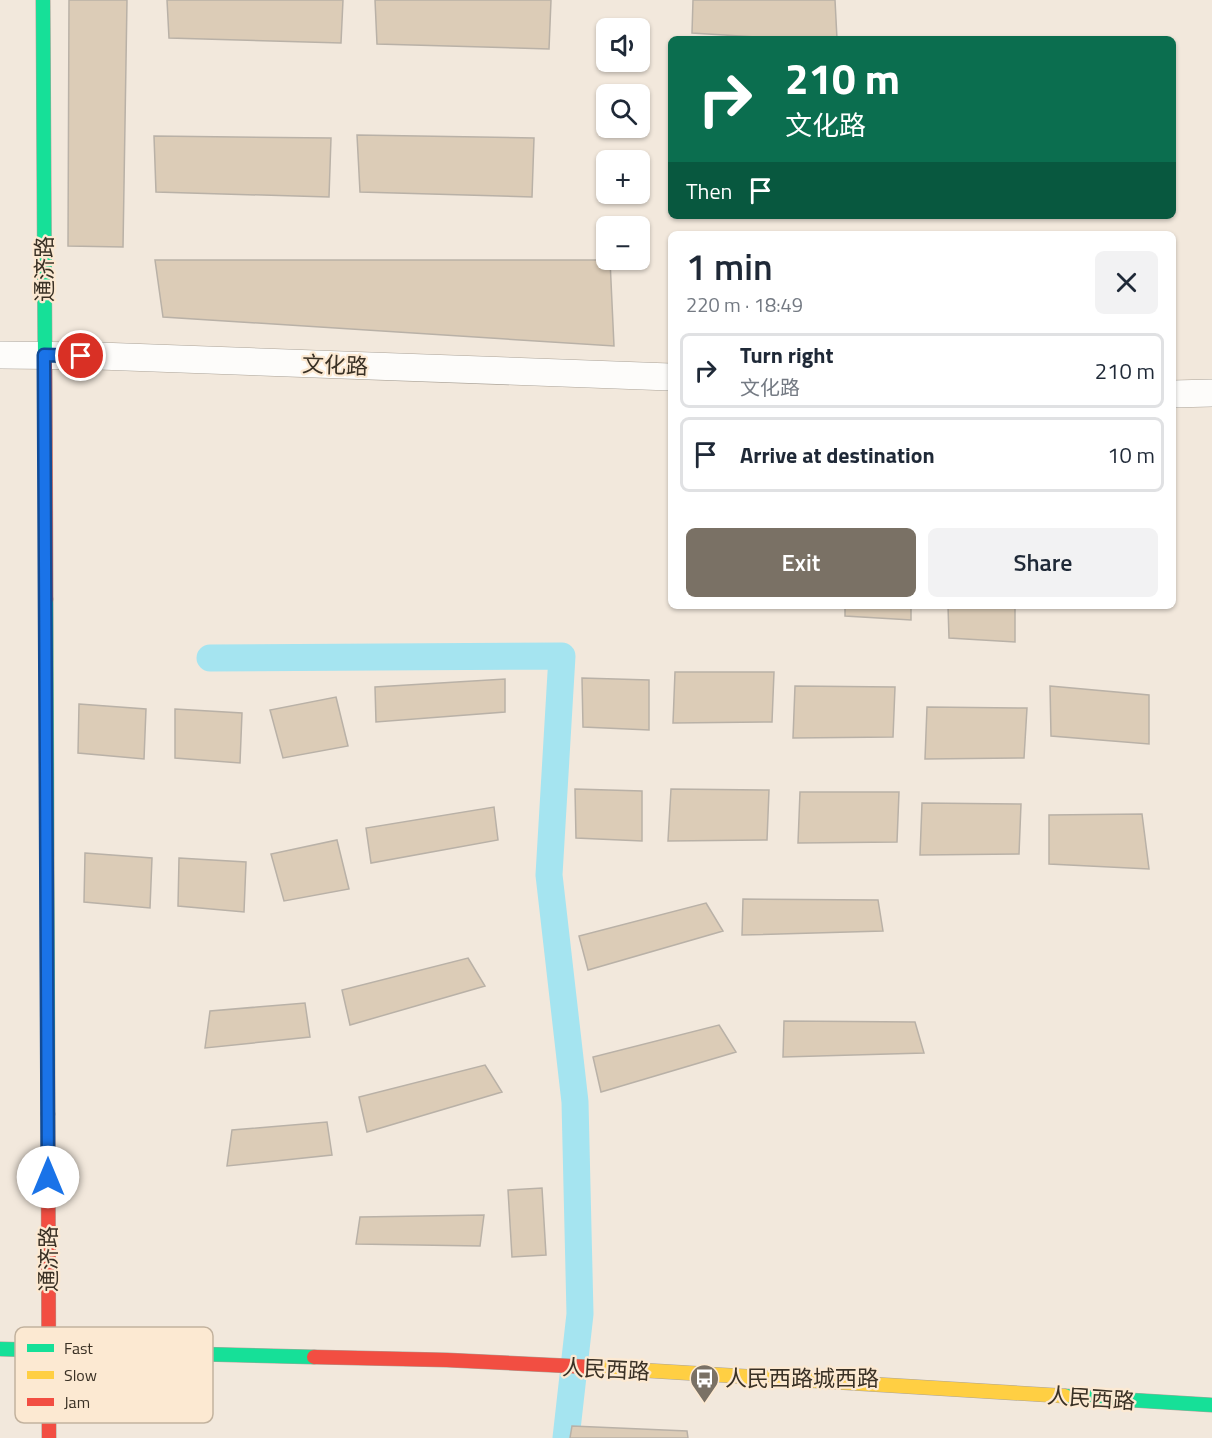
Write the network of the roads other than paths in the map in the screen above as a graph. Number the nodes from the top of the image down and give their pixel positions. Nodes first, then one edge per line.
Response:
1 (43, 0) edge
2 (0, 355) edge
3 (44, 355) junction
4 (668, 377) edge
5 (1212, 393) edge
6 (1176, 394) edge
7 (48, 1327) edge
8 (0, 1348) edge
9 (15, 1349) edge
10 (213, 1356) edge
11 (1212, 1405) edge

1 - 3 street, 通济路
2 - 3 street, 文化路
3 - 4 street, 文化路
3 - 7 street, 通济路
5 - 6 street
8 - 9 street, 人民西路
10 - 11 street, 人民西路

